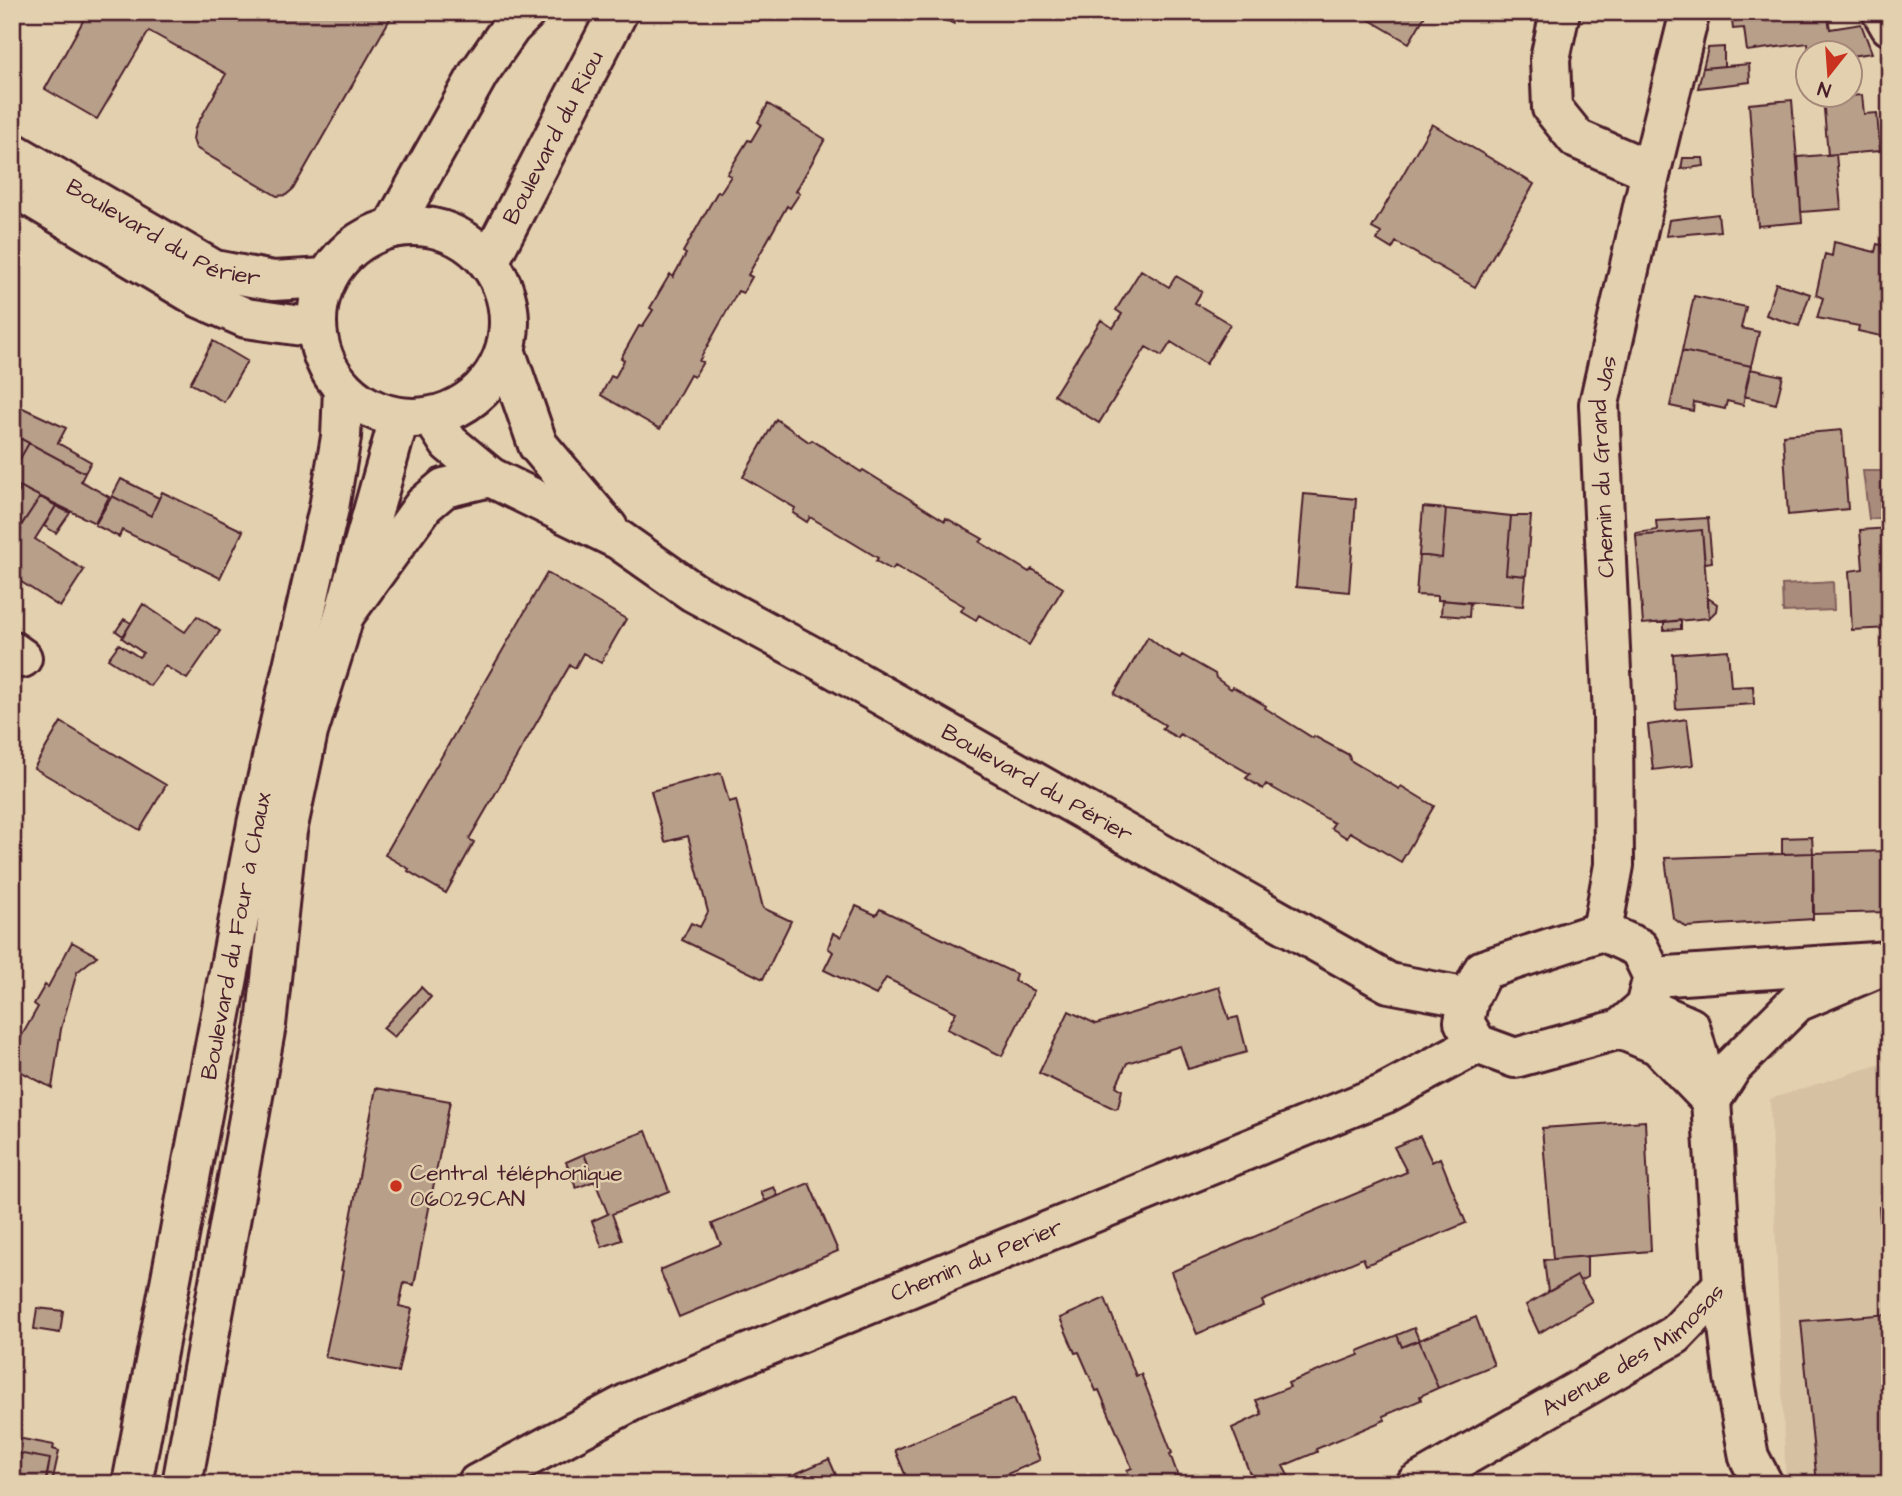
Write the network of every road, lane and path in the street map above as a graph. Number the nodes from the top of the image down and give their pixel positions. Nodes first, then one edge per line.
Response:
1 (526, 12) edge
2 (618, 12) edge
3 (1560, 12) edge
4 (1690, 12) edge
5 (1882, 12) edge
6 (1890, 26) edge
7 (12, 152) edge
8 (1651, 171) junction
9 (12, 186) edge
10 (392, 228) junction
11 (489, 262) junction
12 (326, 278) junction
13 (316, 328) junction
14 (506, 353) junction
15 (343, 389) junction
16 (416, 418) junction
17 (490, 477) junction
18 (619, 540) junction
19 (344, 616) junction
20 (1602, 932) junction
21 (1890, 962) edge
22 (1469, 998) junction
23 (1639, 1004) junction
24 (1477, 1044) junction
25 (1711, 1100) junction
26 (1723, 1285) junction
27 (132, 1484) edge
28 (182, 1484) edge
29 (477, 1484) edge
30 (1416, 1484) edge
31 (1763, 1484) edge

1 - 10 street
2 - 11 street, Boulevard du Riou
3 - 8 street
4 - 8 street, Chemin du Grand Jas
5 - 6 street
7 - 12 street, Boulevard du Périer
8 - 20 street, Chemin du Grand Jas
9 - 13 street, Boulevard du Périer
10 - 11 street
10 - 12 street
11 - 14 street
12 - 13 street
13 - 15 street
14 - 16 street
14 - 18 street
15 - 16 street
15 - 27 street, Boulevard du Four à Chaux
16 - 17 street
16 - 19 street, Boulevard du Four à Chaux
17 - 18 street
17 - 19 street
18 - 22 street, Boulevard du Périer
19 - 28 street, Boulevard du Four à Chaux
20 - 22 street
20 - 23 street
21 - 23 street
21 - 25 street
22 - 24 street
23 - 24 street
23 - 25 street
24 - 29 street, Chemin du Perier
25 - 26 street, Avenue des Mimosas
26 - 30 street, Avenue des Mimosas
26 - 31 street

